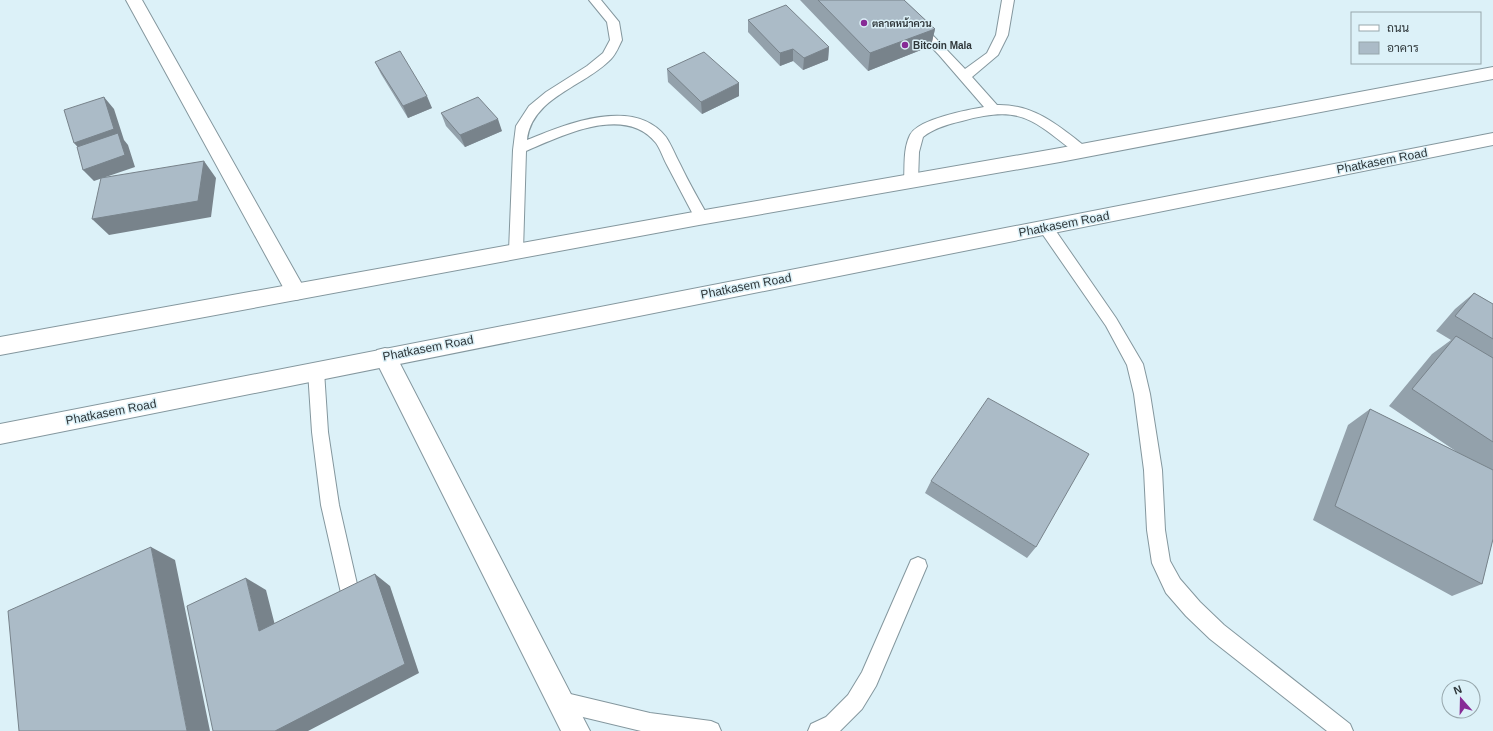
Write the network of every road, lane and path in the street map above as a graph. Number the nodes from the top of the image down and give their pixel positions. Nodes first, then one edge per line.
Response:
1 (134, 0) edge
2 (595, 0) edge
3 (892, 0) edge
4 (1008, 0) edge
5 (1493, 73) edge
6 (964, 76) junction
7 (994, 110) junction
8 (1493, 139) edge
9 (521, 148) junction
10 (1082, 151) junction
11 (912, 181) junction
12 (702, 218) junction
13 (1046, 228) junction
14 (516, 252) junction
15 (296, 292) junction
16 (0, 346) edge
17 (385, 357) junction
18 (316, 370) junction
19 (0, 434) edge
20 (918, 566) dead end
21 (350, 593) edge
22 (562, 702) junction
23 (576, 731) edge
24 (711, 731) edge
25 (818, 731) edge
26 (1343, 731) edge

1 - 15 main road
2 - 9 lane
3 - 6 lane
4 - 6 lane
5 - 10 main road
6 - 7 lane
7 - 10 lane
7 - 11 lane
8 - 13 main road, Phatkasem Road
9 - 12 lane
9 - 14 lane
10 - 11 main road
11 - 12 main road
12 - 14 main road
13 - 17 main road, Phatkasem Road
13 - 26 lane
14 - 15 main road
15 - 16 main road
17 - 18 main road, Phatkasem Road
17 - 22 main road
18 - 19 main road, Phatkasem Road
18 - 21 lane
20 - 25 lane
22 - 23 main road
22 - 24 lane

